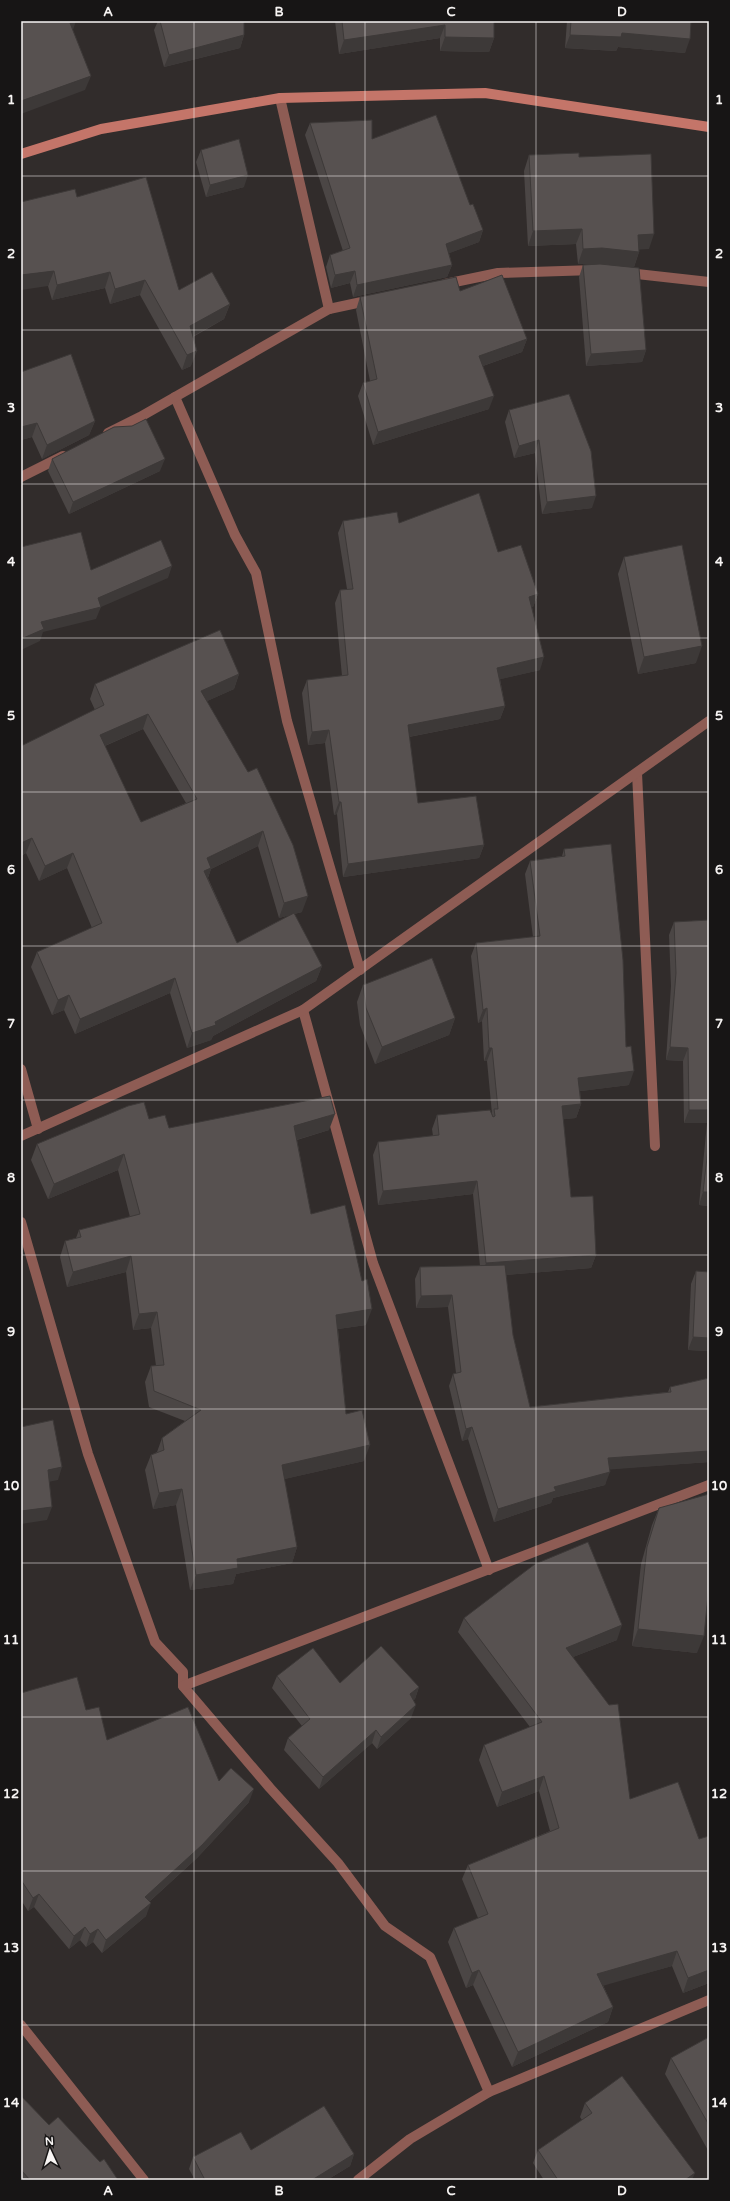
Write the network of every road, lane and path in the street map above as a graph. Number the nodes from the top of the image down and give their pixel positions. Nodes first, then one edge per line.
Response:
1 (280, 98) junction
2 (709, 128) edge
3 (21, 154) edge
4 (603, 270) edge
5 (618, 272) edge
6 (709, 282) edge
7 (433, 286) edge
8 (381, 298) edge
9 (329, 309) junction
10 (175, 397) junction
11 (98, 438) edge
12 (70, 452) edge
13 (21, 477) edge
14 (709, 721) edge
15 (637, 772) junction
16 (360, 970) junction
17 (303, 1010) junction
18 (21, 1069) edge
19 (38, 1129) junction
20 (21, 1136) edge
21 (654, 1146) dead end
22 (21, 1222) edge
23 (709, 1485) edge
24 (489, 1570) junction
25 (183, 1686) junction
26 (709, 2000) edge
27 (21, 2025) edge
28 (489, 2092) junction
29 (144, 2180) edge
30 (358, 2180) edge

1 - 2 street
1 - 3 street
1 - 9 street
4 - 7 street
5 - 6 street
8 - 9 street
9 - 10 street
10 - 11 street
10 - 16 street
12 - 13 street
14 - 15 street
15 - 16 street
15 - 21 street
16 - 17 street
17 - 19 street
17 - 24 street
18 - 19 street
19 - 20 street
22 - 25 street
23 - 24 street
24 - 25 street
25 - 28 street
26 - 28 street
27 - 29 street
28 - 30 street

